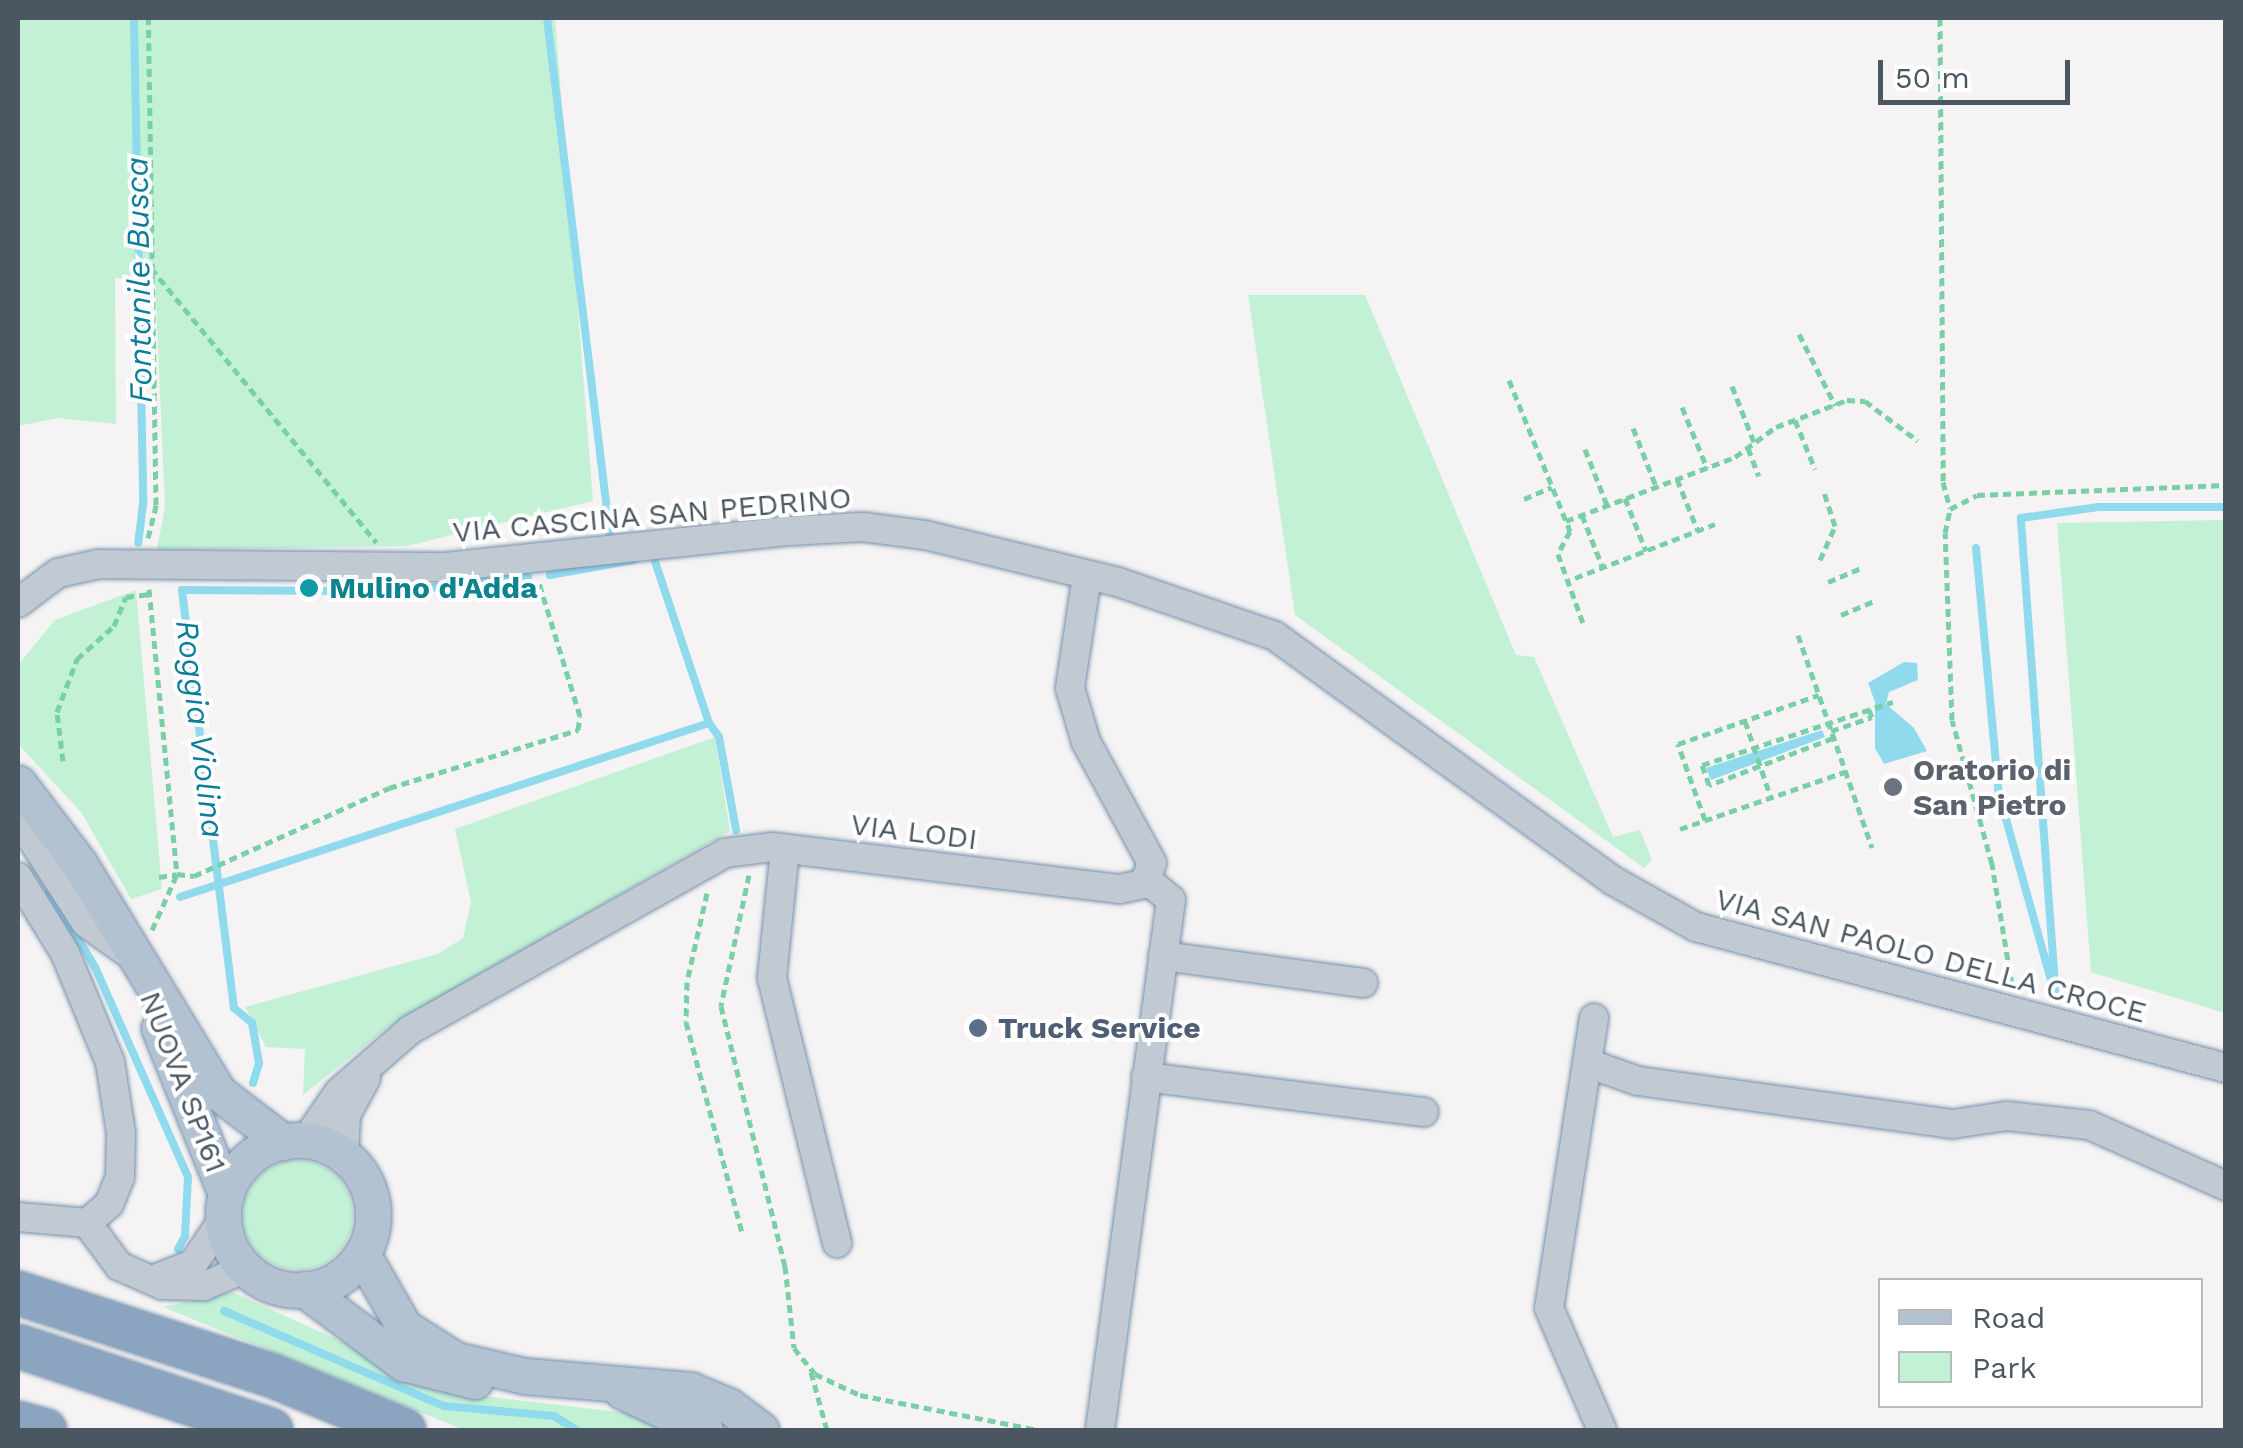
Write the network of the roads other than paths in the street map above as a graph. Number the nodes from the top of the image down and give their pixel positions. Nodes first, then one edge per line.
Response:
1 (1087, 575) junction
2 (18, 603) edge
3 (1287, 642) joint
4 (18, 792) edge
5 (785, 849) junction
6 (18, 877) edge
7 (1147, 880) junction
8 (1163, 956) junction
9 (136, 964) junction
10 (1363, 984) dead end
11 (1594, 1018) dead end
12 (394, 1041) junction
13 (1586, 1062) junction
14 (2226, 1068) edge
15 (1146, 1078) junction
16 (1424, 1112) dead end
17 (294, 1141) junction
18 (344, 1156) junction
19 (2226, 1186) edge
20 (225, 1207) junction
21 (18, 1216) edge
22 (87, 1222) junction
23 (837, 1243) dead end
24 (362, 1254) junction
25 (246, 1268) junction
26 (149, 1280) junction
27 (304, 1289) junction
28 (18, 1293) edge
29 (18, 1346) edge
30 (525, 1376) junction
31 (604, 1382) junction
32 (18, 1422) edge
33 (45, 1430) edge
34 (271, 1430) edge
35 (404, 1430) edge
36 (706, 1430) edge
37 (761, 1430) edge
38 (1100, 1430) edge
39 (1602, 1430) edge

1 - 2 street, VIA CASCINA SAN PEDRINO
1 - 3 street, VIA CASCINA SAN PEDRINO
1 - 7 street
3 - 14 street, VIA SAN PAOLO DELLA CROCE
4 - 9 main road, NUOVA SP161
5 - 7 street, VIA LODI
5 - 12 street, VIA LODI
5 - 23 street
6 - 22 street
7 - 8 street
8 - 10 street
8 - 15 street
9 - 17 main road, NUOVA SP161
9 - 20 main road, NUOVA SP161
11 - 13 street
12 - 17 street, VIA LODI
12 - 18 street, VIA LODI
13 - 19 street
13 - 39 street
15 - 16 street
15 - 38 street
17 - 18 main road, NUOVA SP161
17 - 20 main road, NUOVA SP161
18 - 24 main road
20 - 25 main road, NUOVA SP161
20 - 26 street
21 - 22 street
22 - 26 street
24 - 27 main road
24 - 30 main road
25 - 26 street
25 - 27 main road
27 - 30 main road
28 - 35 highway
29 - 34 highway
30 - 31 main road
31 - 36 main road
31 - 37 main road
32 - 33 highway

